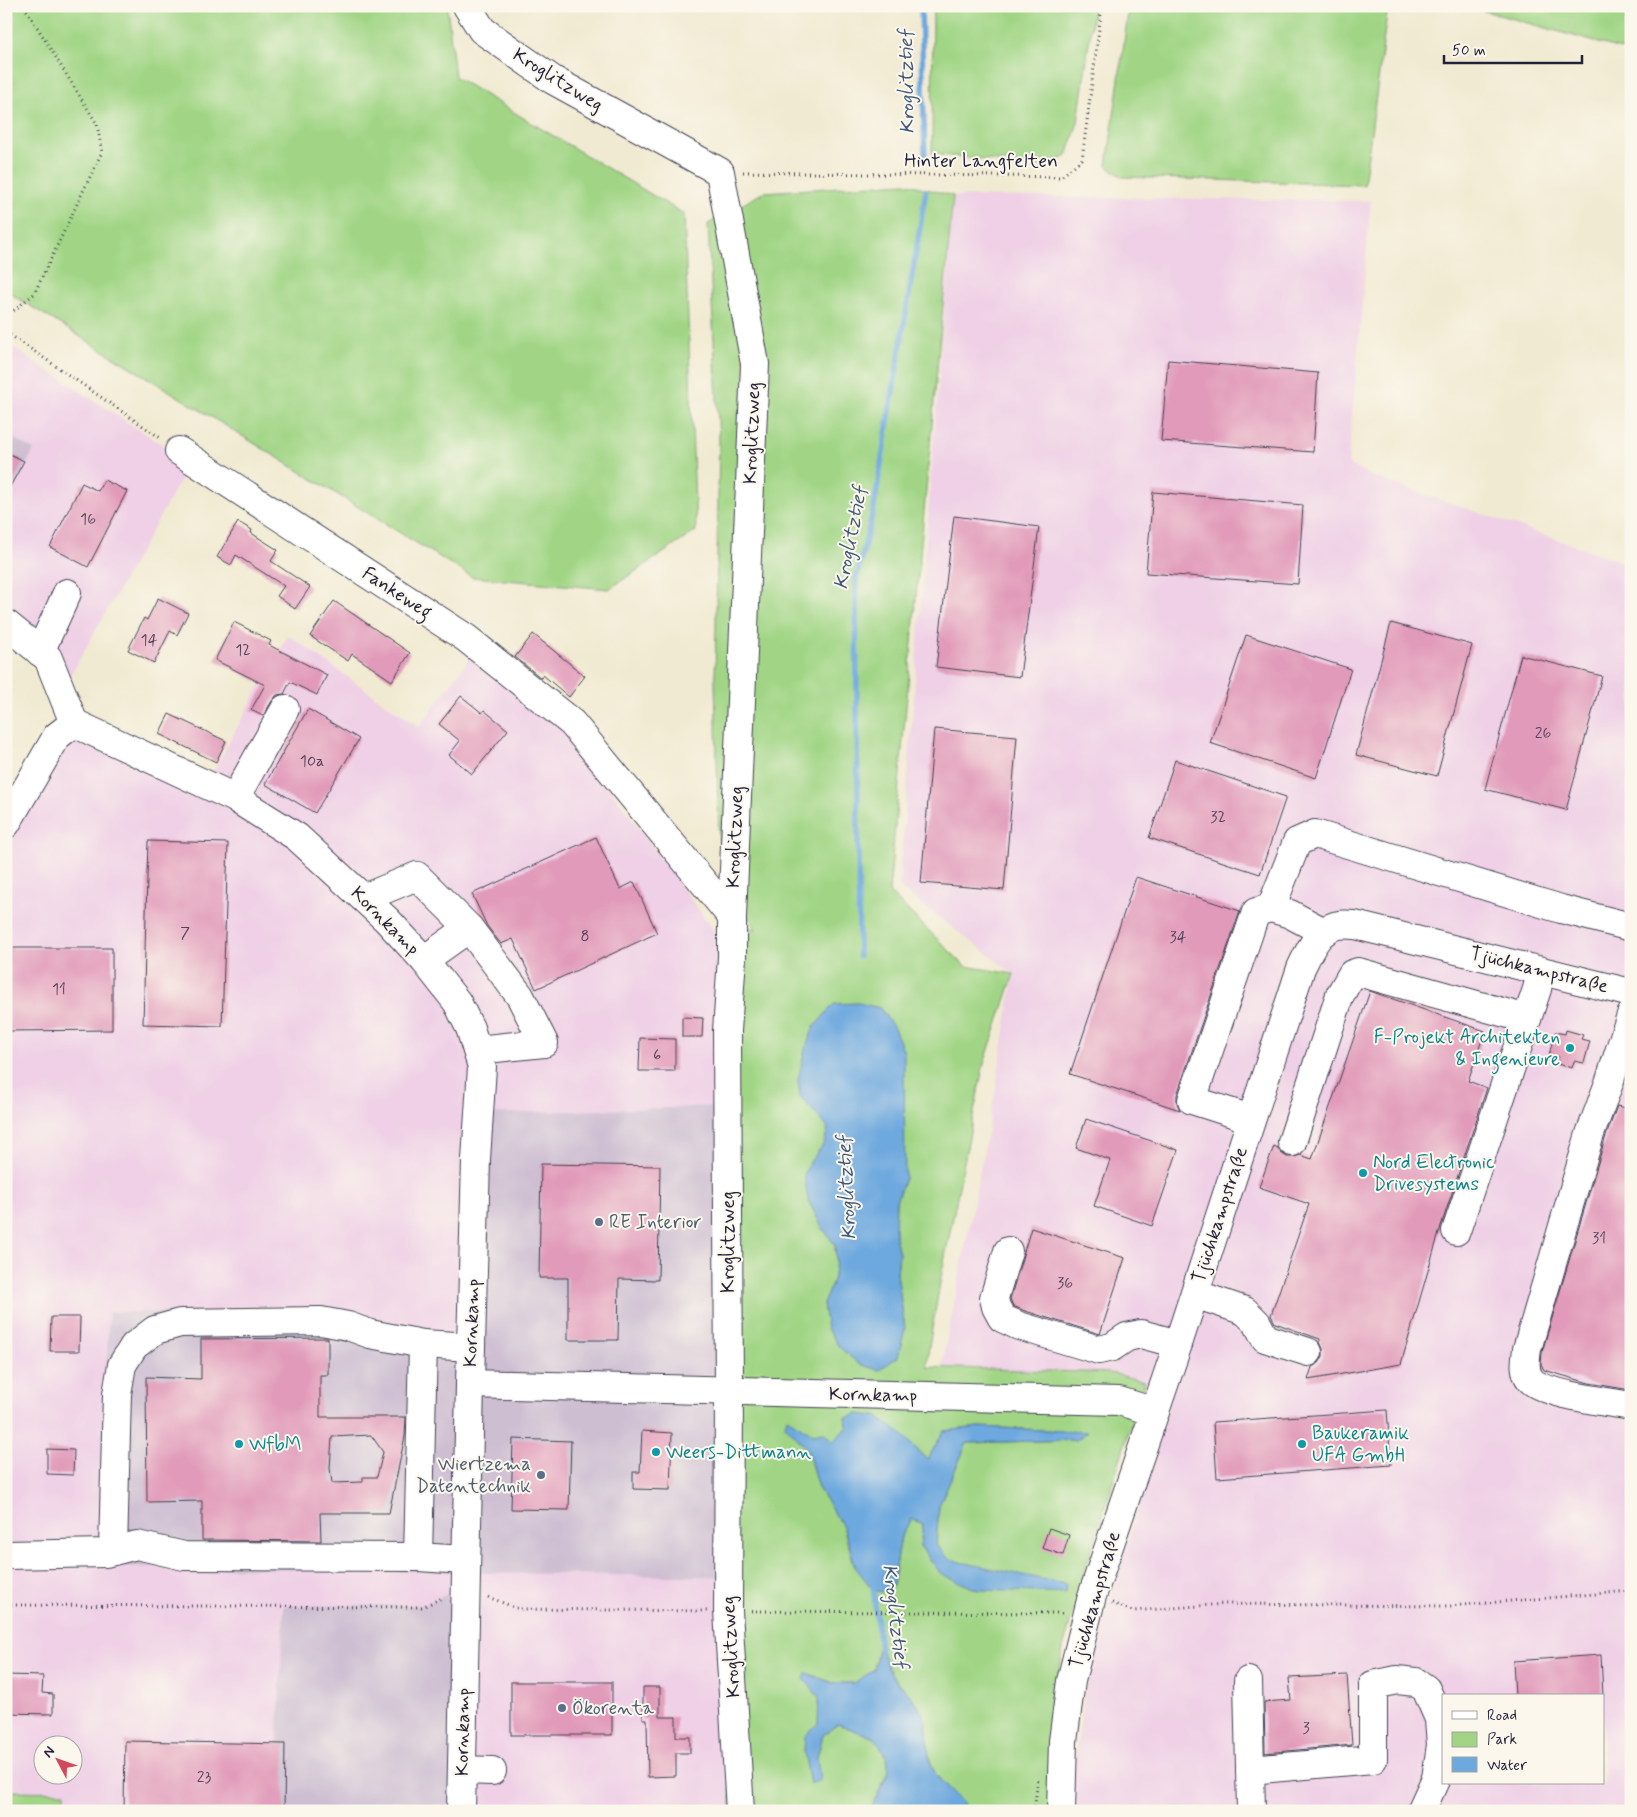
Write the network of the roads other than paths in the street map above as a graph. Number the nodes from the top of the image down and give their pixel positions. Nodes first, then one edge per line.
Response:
1 (467, 6) edge
2 (179, 451) road end
3 (67, 593) dead end
4 (6, 624) edge
5 (40, 652) junction
6 (285, 709) dead end
7 (74, 723) junction
8 (235, 798) junction
9 (6, 824) edge
10 (364, 898) junction
11 (1271, 908) junction
12 (732, 917) junction
13 (1631, 927) edge
14 (468, 928) junction
15 (1324, 932) junction
16 (424, 960) junction
17 (1541, 971) junction
18 (1631, 993) edge
19 (1631, 1015) edge
20 (1527, 1019) junction
21 (477, 1050) junction
22 (1251, 1119) junction
23 (1292, 1142) dead end
24 (1456, 1232) dead end
25 (1008, 1251) dead end
26 (1195, 1294) junction
27 (423, 1344) junction
28 (1178, 1344) junction
29 (471, 1347) junction
30 (1308, 1352) dead end
31 (470, 1384) junction
32 (729, 1391) junction
33 (1631, 1406) edge
34 (1155, 1412) junction
35 (113, 1551) junction
36 (6, 1555) edge
37 (418, 1557) junction
38 (465, 1560) junction
39 (1248, 1681) dead end
40 (462, 1770) junction
41 (1250, 1770) junction
42 (492, 1771) dead end
43 (461, 1811) edge
44 (740, 1811) edge
45 (1061, 1811) edge
46 (1251, 1811) edge
47 (1421, 1811) edge

1 - 12 street, Kroglitzweg
2 - 12 street, Fankeweg
3 - 5 street
4 - 5 street
5 - 7 street
6 - 8 street
7 - 8 street, Kornkamp
7 - 9 street
8 - 10 street, Kornkamp
10 - 14 street
10 - 16 street, Kornkamp
11 - 13 street
11 - 15 street
11 - 22 street
12 - 32 street, Kroglitzweg
14 - 16 street
14 - 21 street
15 - 17 street, Tjüchkampstraße
15 - 22 street, Tjüchkampstraße
16 - 21 street, Kornkamp
17 - 18 street, Tjüchkampstraße
17 - 20 street
19 - 33 street
20 - 23 street
20 - 24 street
21 - 29 street, Kornkamp
22 - 26 street, Tjüchkampstraße
25 - 28 street
26 - 28 street, Tjüchkampstraße
26 - 30 street
27 - 29 street
27 - 35 street
27 - 37 street
28 - 34 street, Tjüchkampstraße
29 - 31 street, Kornkamp
31 - 32 street, Kornkamp
31 - 38 street, Kornkamp
32 - 34 street, Kornkamp
32 - 44 street, Kroglitzweg
34 - 45 street, Tjüchkampstraße
35 - 36 street
35 - 37 street
37 - 38 street
38 - 40 street, Kornkamp
39 - 41 street
40 - 42 street
40 - 43 street, Kornkamp
41 - 46 street
41 - 47 street

